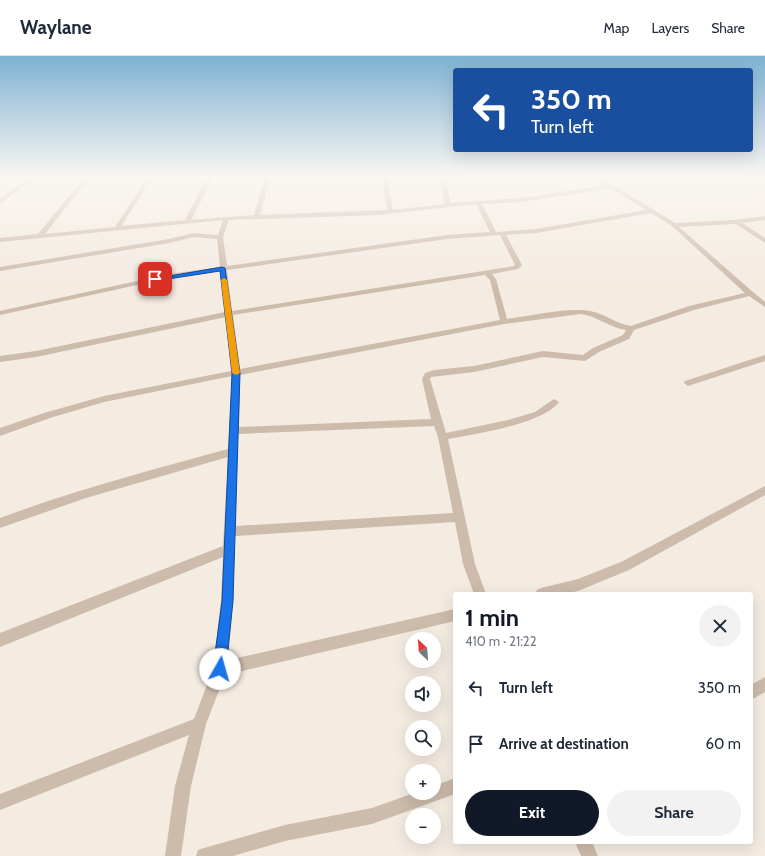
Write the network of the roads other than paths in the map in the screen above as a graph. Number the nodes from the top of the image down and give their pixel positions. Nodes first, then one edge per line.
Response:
1 (58, 213) edge
2 (127, 213) edge
3 (192, 213) edge
4 (346, 213) edge
5 (485, 213) edge
6 (640, 213) edge
7 (656, 213) edge
8 (257, 216) joint
9 (227, 218) junction
10 (765, 218) edge
11 (736, 221) junction
12 (187, 222) junction
13 (674, 225) junction
14 (118, 228) junction
15 (498, 234) junction
16 (41, 235) junction
17 (220, 237) junction
18 (0, 240) edge
19 (765, 241) edge
20 (222, 268) junction
21 (0, 269) edge
22 (486, 272) junction
23 (750, 294) junction
24 (765, 305) edge
25 (0, 313) edge
26 (228, 314) junction
27 (504, 322) junction
28 (631, 328) junction
29 (12, 357) junction
30 (765, 358) edge
31 (0, 359) edge
32 (0, 367) edge
33 (236, 373) junction
34 (688, 383) dead end
35 (554, 402) dead end
36 (436, 422) junction
37 (233, 431) junction
38 (0, 432) edge
39 (443, 438) junction
40 (232, 452) junction
41 (765, 490) edge
42 (458, 517) junction
43 (0, 523) edge
44 (230, 531) junction
45 (229, 549) junction
46 (479, 592) edge
47 (548, 592) edge
48 (453, 614) edge
49 (0, 640) edge
50 (220, 669) junction
51 (765, 684) edge
52 (753, 692) edge
53 (199, 724) junction
54 (453, 787) edge
55 (0, 802) edge
56 (584, 844) edge
57 (173, 856) edge
58 (204, 856) edge
59 (590, 856) edge

1 - 16 street
2 - 14 street
3 - 12 street
4 - 8 street
5 - 15 street
6 - 15 street
7 - 13 street
8 - 9 street
9 - 12 street
9 - 17 street
10 - 11 street
11 - 13 street
11 - 19 street
12 - 14 street
13 - 23 street
14 - 16 street
15 - 20 street
15 - 22 street
16 - 18 street
17 - 20 street
17 - 21 street
20 - 25 street
20 - 26 street
22 - 26 street
22 - 27 street
23 - 24 street
23 - 28 street
26 - 29 street
26 - 33 street
27 - 28 street
27 - 33 street
28 - 36 street
29 - 31 street
29 - 32 street
30 - 34 street
33 - 37 street
33 - 38 street
35 - 39 street
36 - 37 street
36 - 39 street
37 - 40 street
39 - 42 street
40 - 43 street
40 - 44 street
41 - 47 street
42 - 44 street
42 - 46 street
44 - 45 street
45 - 49 street
45 - 50 street
48 - 50 street
50 - 53 street
51 - 52 street
53 - 55 street
53 - 57 street
54 - 58 street
56 - 59 street

